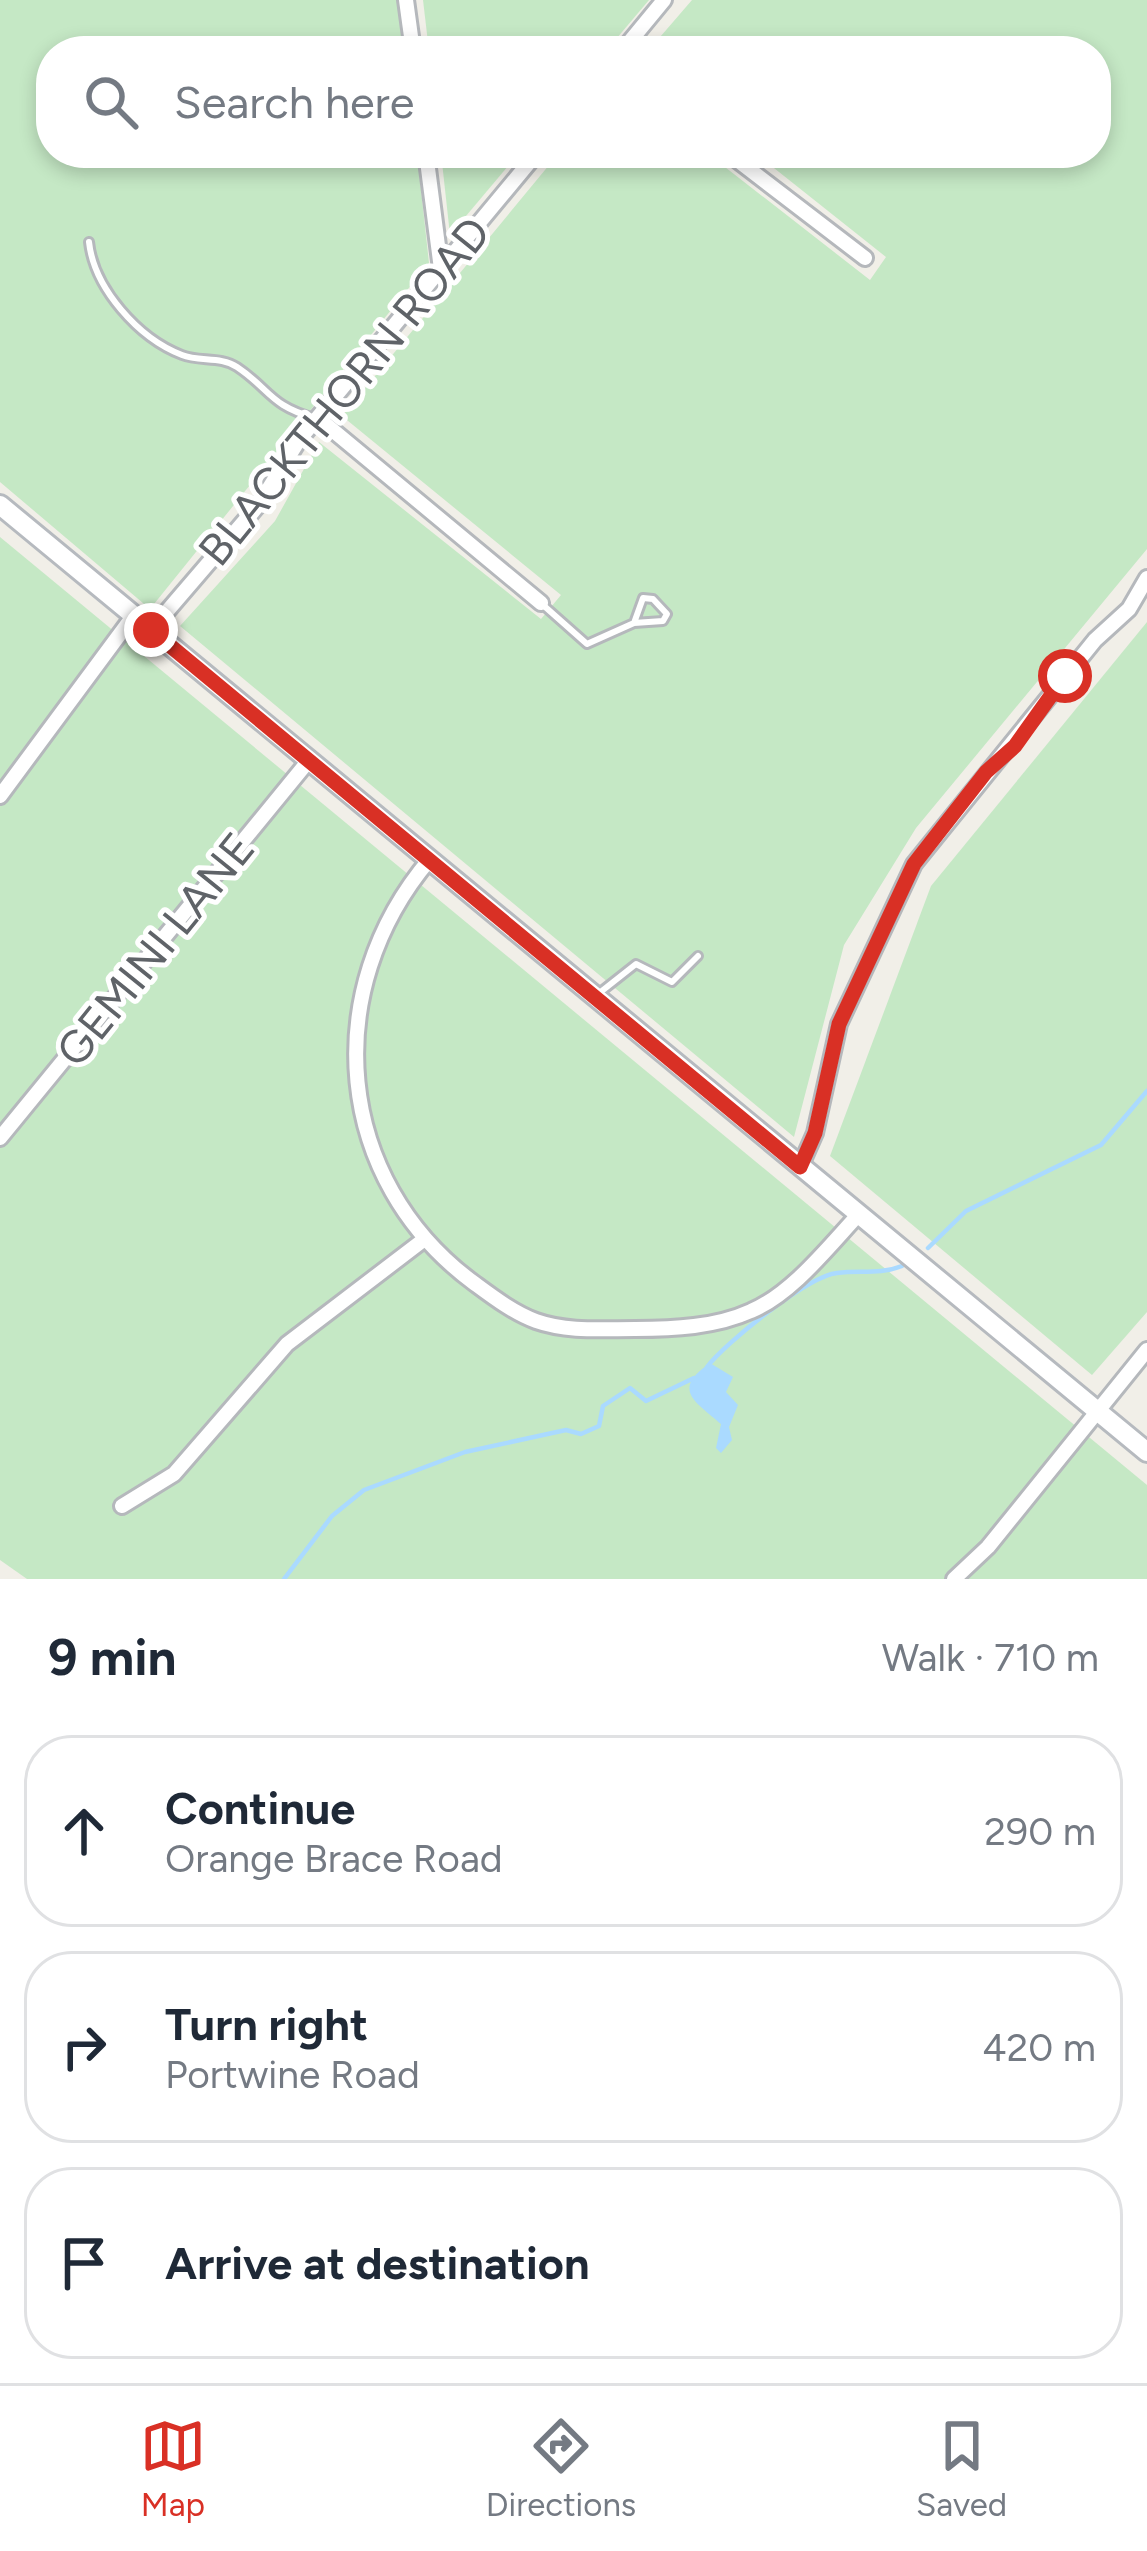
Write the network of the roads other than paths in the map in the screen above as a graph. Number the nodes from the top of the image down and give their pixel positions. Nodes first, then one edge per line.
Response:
1 (406, 0) edge
2 (664, 0) edge
3 (411, 36) edge
4 (634, 36) edge
5 (428, 168) edge
6 (525, 168) edge
7 (748, 168) edge
8 (89, 242) dead end
9 (865, 258) dead end
10 (441, 269) junction
11 (318, 418) junction
12 (0, 505) edge
13 (1147, 578) edge
14 (541, 603) joint
15 (134, 615) junction
16 (634, 623) junction
17 (151, 630) junction
18 (310, 759) junction
19 (0, 796) edge
20 (430, 860) junction
21 (698, 956) dead end
22 (595, 996) junction
23 (0, 1138) edge
24 (800, 1167) junction
25 (859, 1214) junction
26 (422, 1241) junction
27 (1147, 1350) edge
28 (1096, 1411) junction
29 (1147, 1452) edge
30 (122, 1506) dead end
31 (954, 1579) edge

1 - 3 street
2 - 4 street
5 - 10 street
6 - 10 street, BLACKTHORN ROAD
7 - 9 street
8 - 11 lane
10 - 11 street, BLACKTHORN ROAD
11 - 14 street
11 - 17 street, BLACKTHORN ROAD
12 - 15 street
13 - 24 street
14 - 16 lane
15 - 17 street
15 - 19 street
16 - 16 lane
17 - 18 street
18 - 20 street
18 - 23 street, GEMINI LANE
20 - 22 street
20 - 26 street
21 - 22 lane
22 - 24 street
24 - 25 street
25 - 26 street
25 - 28 street
26 - 30 street
27 - 28 street
28 - 29 street
28 - 31 street

